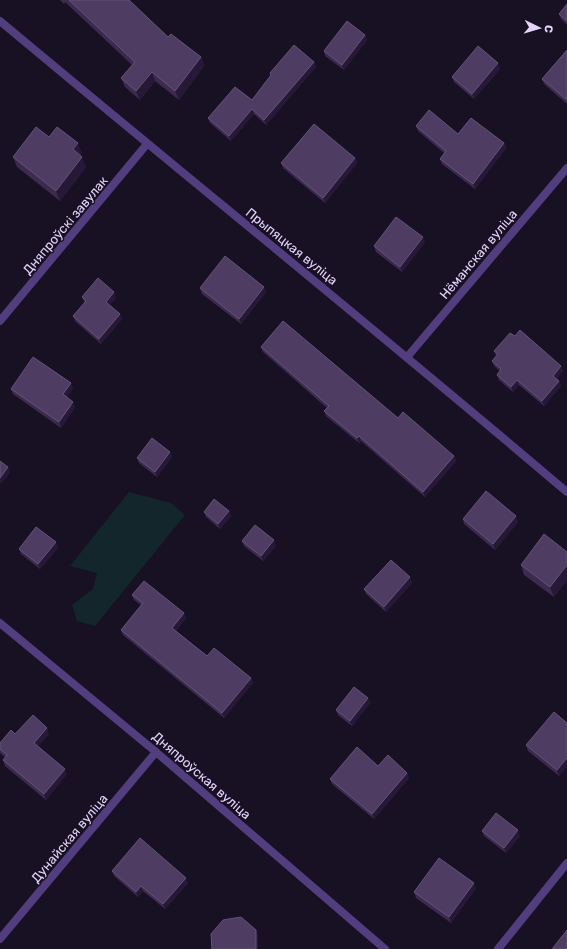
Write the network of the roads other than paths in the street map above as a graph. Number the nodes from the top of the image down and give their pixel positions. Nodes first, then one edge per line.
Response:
1 (0, 21) edge
2 (148, 144) junction
3 (567, 168) edge
4 (0, 321) edge
5 (408, 356) junction
6 (567, 492) edge
7 (0, 623) edge
8 (156, 752) junction
9 (567, 863) edge
10 (0, 939) edge
11 (385, 949) edge
12 (498, 949) edge

1 - 2 street, Прыпяцкая вуліца
2 - 4 street, Дняпроўскі завулак
2 - 5 street, Прыпяцкая вуліца
3 - 5 street, Нёманская вуліца
5 - 6 street, Прыпяцкая вуліца
7 - 8 street, Дняпроўская вуліца
8 - 10 street, Дунайская вуліца
8 - 11 street, Дняпроўская вуліца
9 - 12 street

